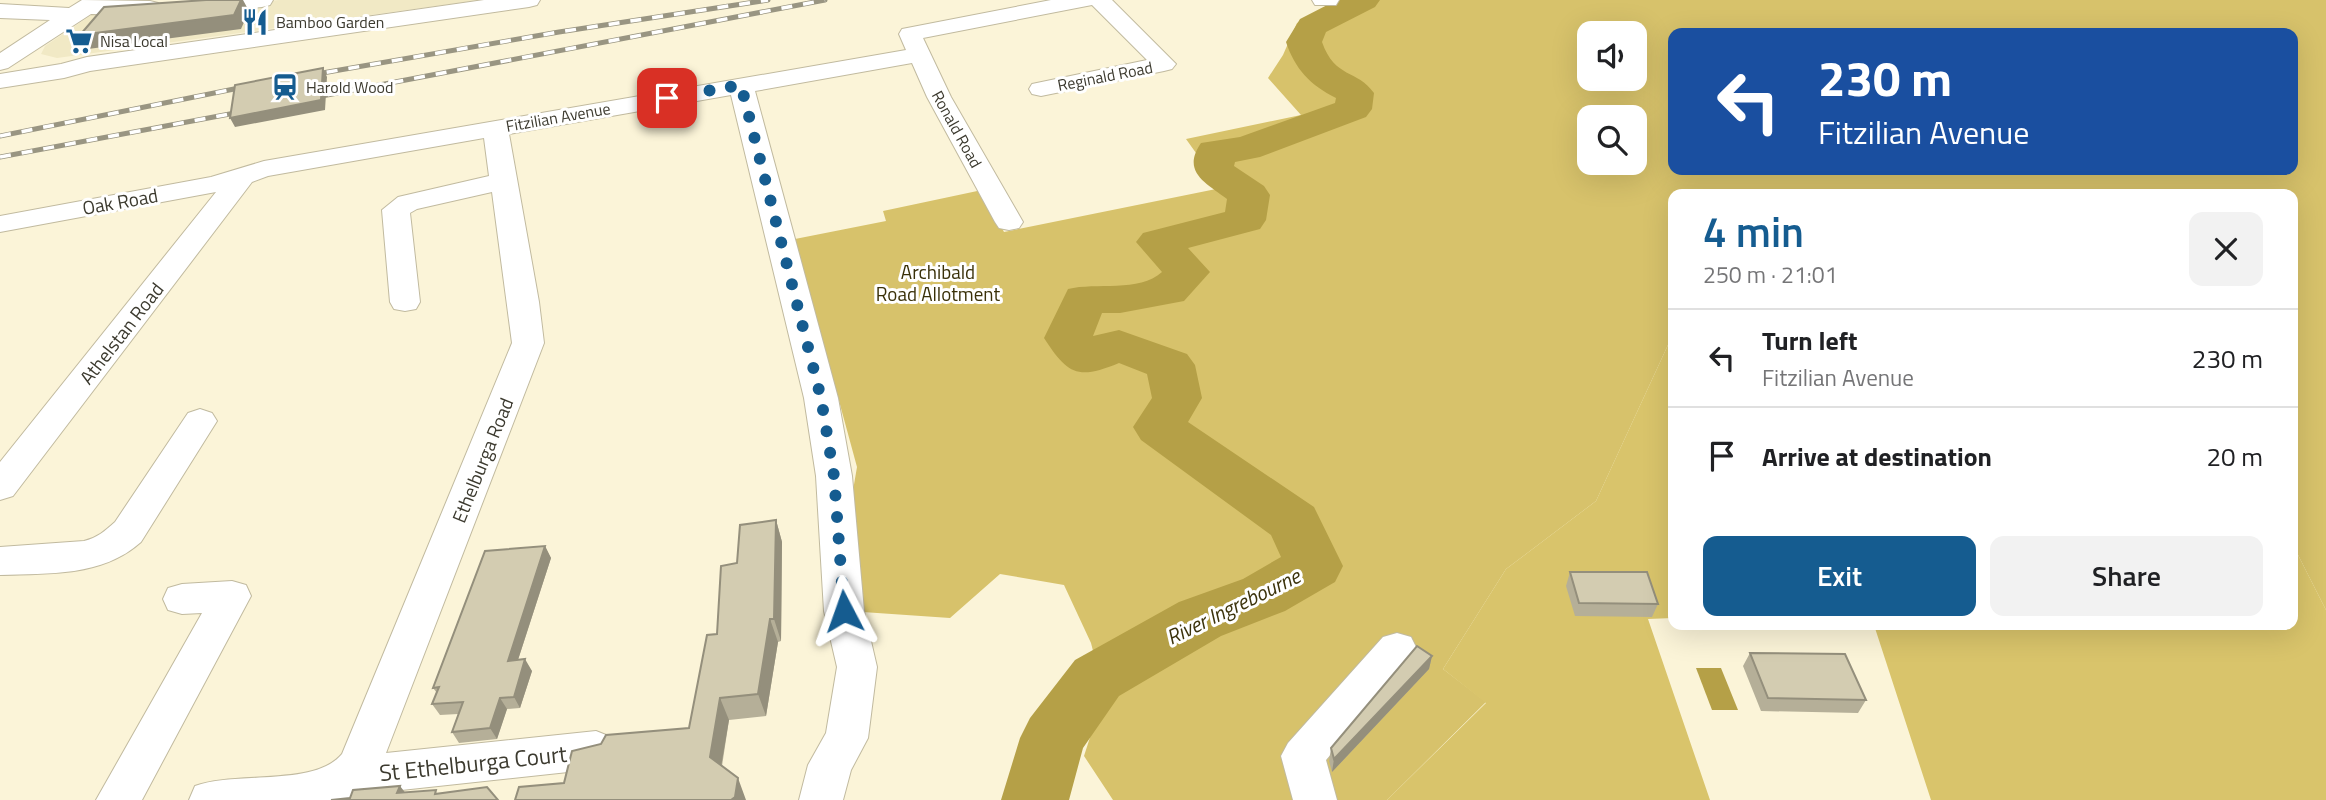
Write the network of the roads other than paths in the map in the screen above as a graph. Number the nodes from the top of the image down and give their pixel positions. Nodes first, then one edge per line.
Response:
1 (262, 0) edge
2 (372, 0) edge
3 (529, 0) edge
4 (1085, 0) edge
5 (1100, 0) edge
6 (85, 7) edge
7 (0, 11) edge
8 (366, 24) junction
9 (914, 44) junction
10 (9, 73) edge
11 (741, 85) junction
12 (1041, 89) dead end
13 (495, 129) junction
14 (239, 178) junction
15 (503, 181) junction
16 (1009, 222) dead end
17 (0, 224) edge
18 (405, 302) dead end
19 (200, 421) dead end
20 (0, 487) edge
21 (0, 561) edge
22 (182, 599) dead end
23 (1397, 649) dead end
24 (596, 750) edge
25 (351, 776) junction
26 (118, 800) edge
27 (211, 800) edge
28 (821, 800) edge
29 (1315, 800) edge

1 - 6 street
2 - 8 street
3 - 8 street
4 - 9 street, Fitzilian Avenue
5 - 12 street, Reginald Road
6 - 7 street
6 - 10 street
8 - 10 street
9 - 11 street, Fitzilian Avenue
9 - 16 street, Ronald Road
11 - 13 street, Fitzilian Avenue
11 - 28 street
13 - 14 street, Fitzilian Avenue
13 - 15 street, Ethelburga Road
14 - 17 street, Oak Road
14 - 20 street, Athelstan Road
15 - 18 street
15 - 25 street, Ethelburga Road
19 - 21 street
22 - 26 street
23 - 29 street
24 - 25 street, St Ethelburga Court
25 - 27 street, St Ethelburga Court

